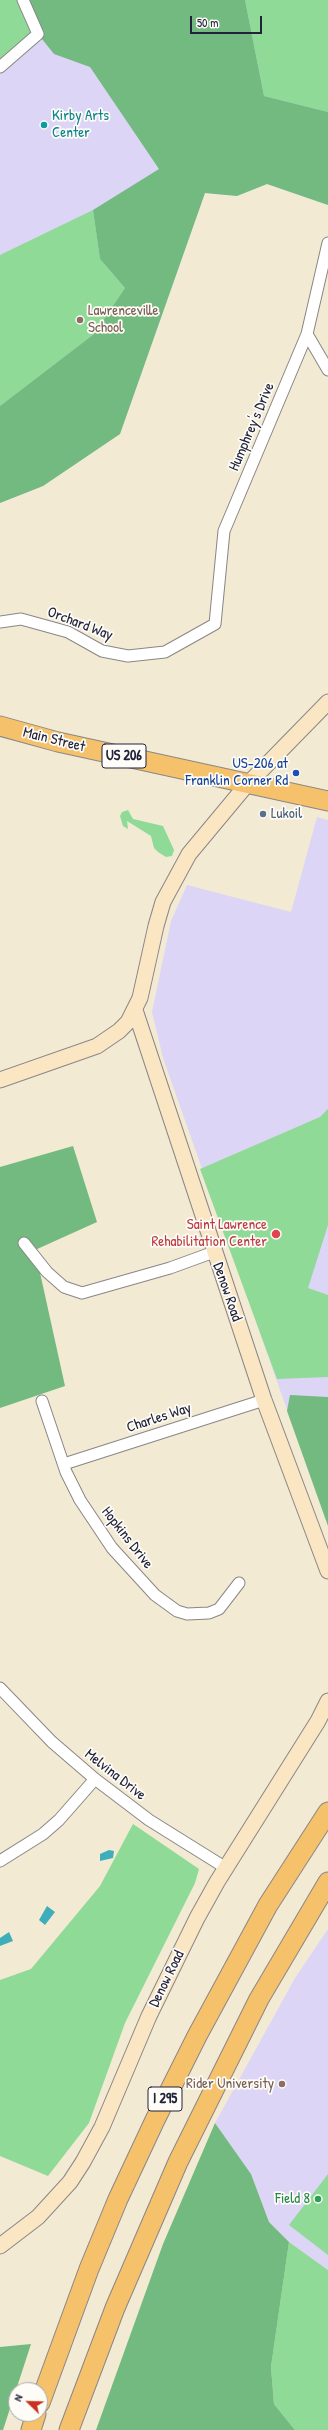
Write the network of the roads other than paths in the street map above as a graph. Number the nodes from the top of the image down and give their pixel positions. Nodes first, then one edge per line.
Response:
1 (23, 0) edge
2 (0, 67) edge
3 (328, 243) edge
4 (306, 334) junction
5 (328, 370) edge
6 (0, 622) edge
7 (215, 624) joint
8 (328, 702) edge
9 (0, 726) edge
10 (250, 782) junction
11 (328, 791) edge
12 (328, 801) edge
13 (135, 1010) junction
14 (0, 1080) edge
15 (24, 1243) dead end
16 (214, 1252) junction
17 (264, 1400) junction
18 (42, 1401) dead end
19 (64, 1464) junction
20 (328, 1571) edge
21 (239, 1583) dead end
22 (0, 1689) edge
23 (328, 1701) edge
24 (95, 1779) junction
25 (328, 1812) edge
26 (0, 1861) edge
27 (226, 1868) junction
28 (328, 1882) edge
29 (0, 2246) edge
30 (48, 2382) edge
31 (69, 2430) edge

1 - 2 street
3 - 4 street, Humphrey's Drive
4 - 5 street
4 - 7 street, Humphrey's Drive
6 - 7 street, Orchard Way
8 - 10 street
9 - 10 highway, Main Street / US 206
10 - 11 highway, US 206
10 - 12 highway, US 206
10 - 13 street
13 - 14 street
13 - 16 street, Denow Road
15 - 16 street
16 - 17 street, Denow Road
17 - 19 street, Charles Way
17 - 20 street, Denow Road
18 - 19 street, Hopkins Drive
19 - 21 street, Hopkins Drive
22 - 24 street, Melvina Drive
23 - 27 street, Denow Road
24 - 26 street
24 - 27 street, Melvina Drive
25 - 30 highway, I 295
27 - 29 street, Denow Road
28 - 31 highway, I 295

